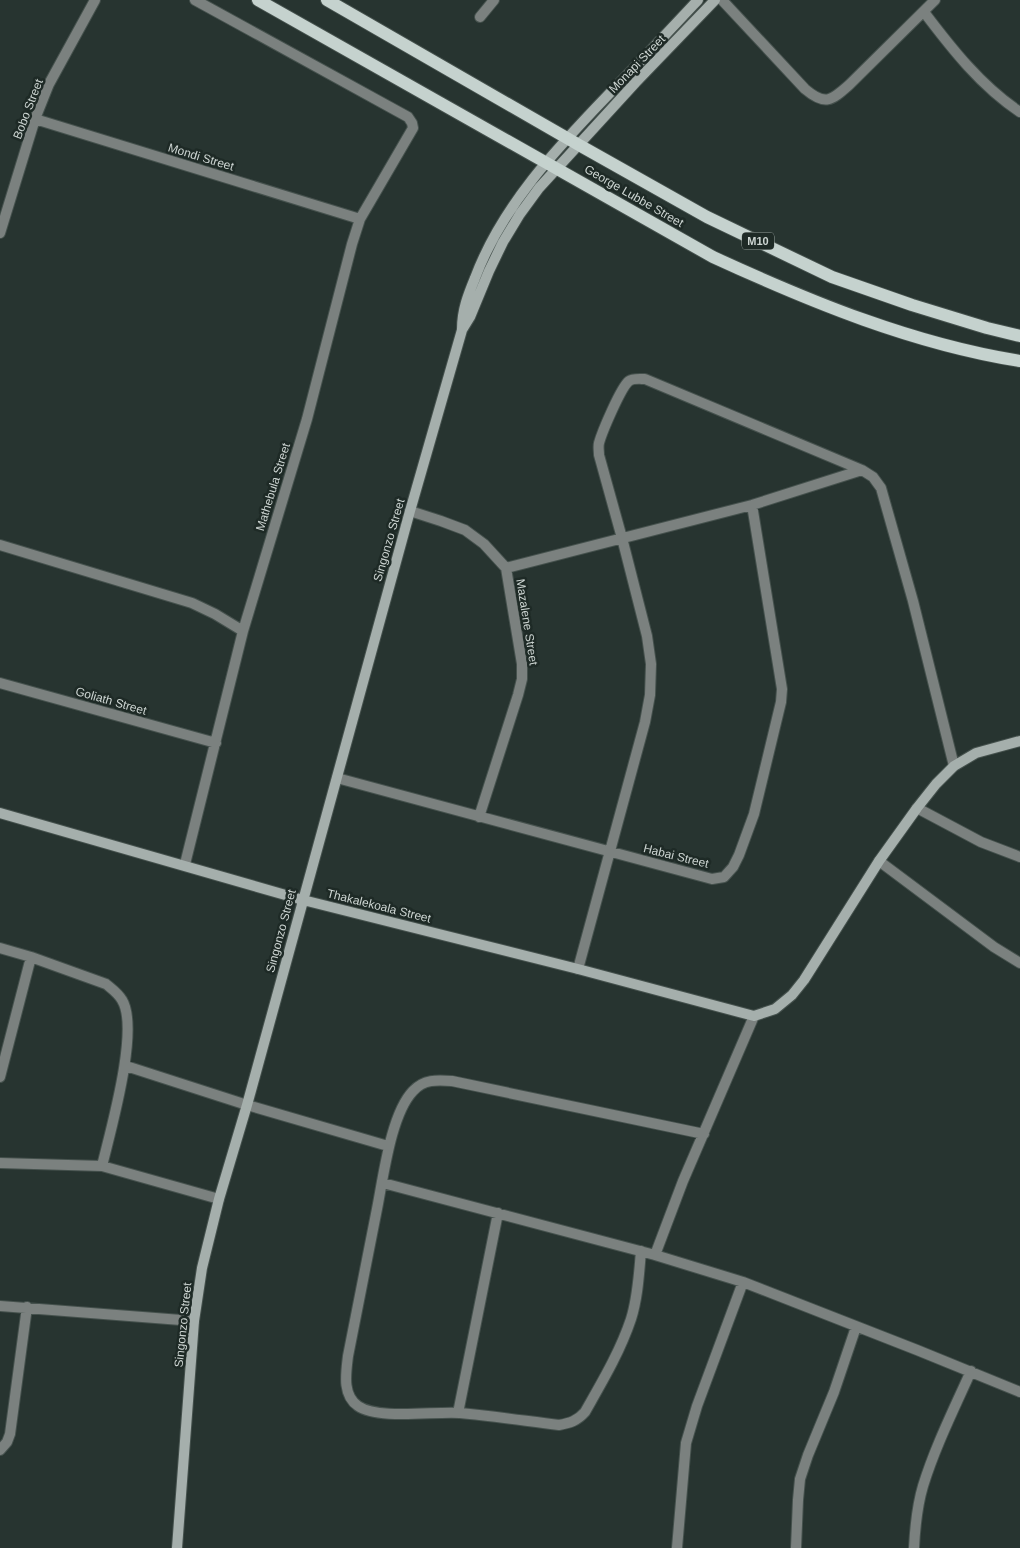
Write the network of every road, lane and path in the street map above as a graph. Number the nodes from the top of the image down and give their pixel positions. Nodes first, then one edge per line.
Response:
1 (95, 0) edge
2 (195, 0) edge
3 (258, 0) edge
4 (328, 0) edge
5 (494, 0) edge
6 (698, 0) edge
7 (715, 0) edge
8 (722, 0) edge
9 (935, 0) edge
10 (924, 12) junction
11 (480, 17) dead end
12 (1020, 112) edge
13 (35, 119) junction
14 (567, 138) junction
15 (578, 145) junction
16 (552, 165) junction
17 (360, 219) junction
18 (0, 232) edge
19 (1020, 336) edge
20 (1020, 360) edge
21 (862, 470) junction
22 (752, 505) junction
23 (410, 511) junction
24 (622, 538) junction
25 (0, 545) edge
26 (506, 568) junction
27 (243, 631) junction
28 (0, 683) edge
29 (1020, 742) edge
30 (216, 744) junction
31 (954, 766) junction
32 (337, 778) junction
33 (917, 808) junction
34 (0, 813) edge
35 (479, 817) junction
36 (610, 852) junction
37 (1020, 857) edge
38 (879, 861) junction
39 (185, 864) junction
40 (303, 900) junction
41 (0, 948) edge
42 (31, 957) junction
43 (1020, 963) edge
44 (578, 969) junction
45 (754, 1016) junction
46 (126, 1066) junction
47 (0, 1077) edge
48 (246, 1105) junction
49 (704, 1134) junction
50 (388, 1146) junction
51 (0, 1163) edge
52 (102, 1166) junction
53 (382, 1183) junction
54 (219, 1199) junction
55 (498, 1213) junction
56 (641, 1251) junction
57 (655, 1255) junction
58 (743, 1282) junction
59 (0, 1306) edge
60 (27, 1307) junction
61 (194, 1321) junction
62 (856, 1327) junction
63 (970, 1371) junction
64 (1020, 1392) edge
65 (458, 1413) junction
66 (0, 1450) edge
67 (177, 1548) edge
68 (677, 1548) edge
69 (796, 1548) edge
70 (914, 1548) edge

1 - 13 street, Bobo Street
2 - 17 street, Mathebula Street
3 - 16 main road, George Lubbe Street
4 - 14 main road, George Lubbe Street / M10
5 - 11 street
6 - 14 street, Monapi Street
7 - 15 street, Monapi Street
8 - 10 street
9 - 10 street
10 - 12 street
13 - 17 street, Mondi Street
13 - 18 street, Bobo Street
14 - 15 main road, George Lubbe Street / M10
14 - 16 street, Singonzo Street
15 - 16 street, Singonzo Street
15 - 19 main road, George Lubbe Street / M10
16 - 20 main road, George Lubbe Street
16 - 23 street, Singonzo Street
17 - 27 street, Mathebula Street
21 - 22 street
21 - 24 street
21 - 31 street
22 - 24 street
22 - 36 street, Habai Street
23 - 26 street, Mazalene Street
23 - 32 street, Singonzo Street
24 - 26 street
24 - 36 street
25 - 27 street
26 - 35 street, Mazalene Street
27 - 30 street, Mathebula Street
28 - 30 street, Goliath Street
29 - 31 street
30 - 39 street, Mathebula Street
31 - 33 street
32 - 35 street, Habai Street
32 - 40 street, Singonzo Street
33 - 37 street
33 - 38 street
34 - 39 street, Thakalekoala Street
35 - 36 street, Habai Street
36 - 44 street
38 - 43 street
38 - 45 street
39 - 40 street, Thakalekoala Street
40 - 44 street, Thakalekoala Street
40 - 48 street, Singonzo Street
41 - 42 street
42 - 46 street
42 - 47 street
44 - 45 street, Thakalekoala Street
45 - 49 street
46 - 48 street
46 - 52 street
48 - 50 street
48 - 54 street, Singonzo Street
49 - 50 street
49 - 57 street
50 - 53 street
51 - 52 street
52 - 54 street
53 - 55 street
53 - 65 street
54 - 61 street, Singonzo Street
55 - 56 street
55 - 65 street
56 - 57 street
56 - 65 street
57 - 58 street
58 - 62 street
58 - 68 street
59 - 60 street
60 - 61 street
60 - 66 street
61 - 67 street, Singonzo Street
62 - 63 street
62 - 69 street
63 - 64 street
63 - 70 street

